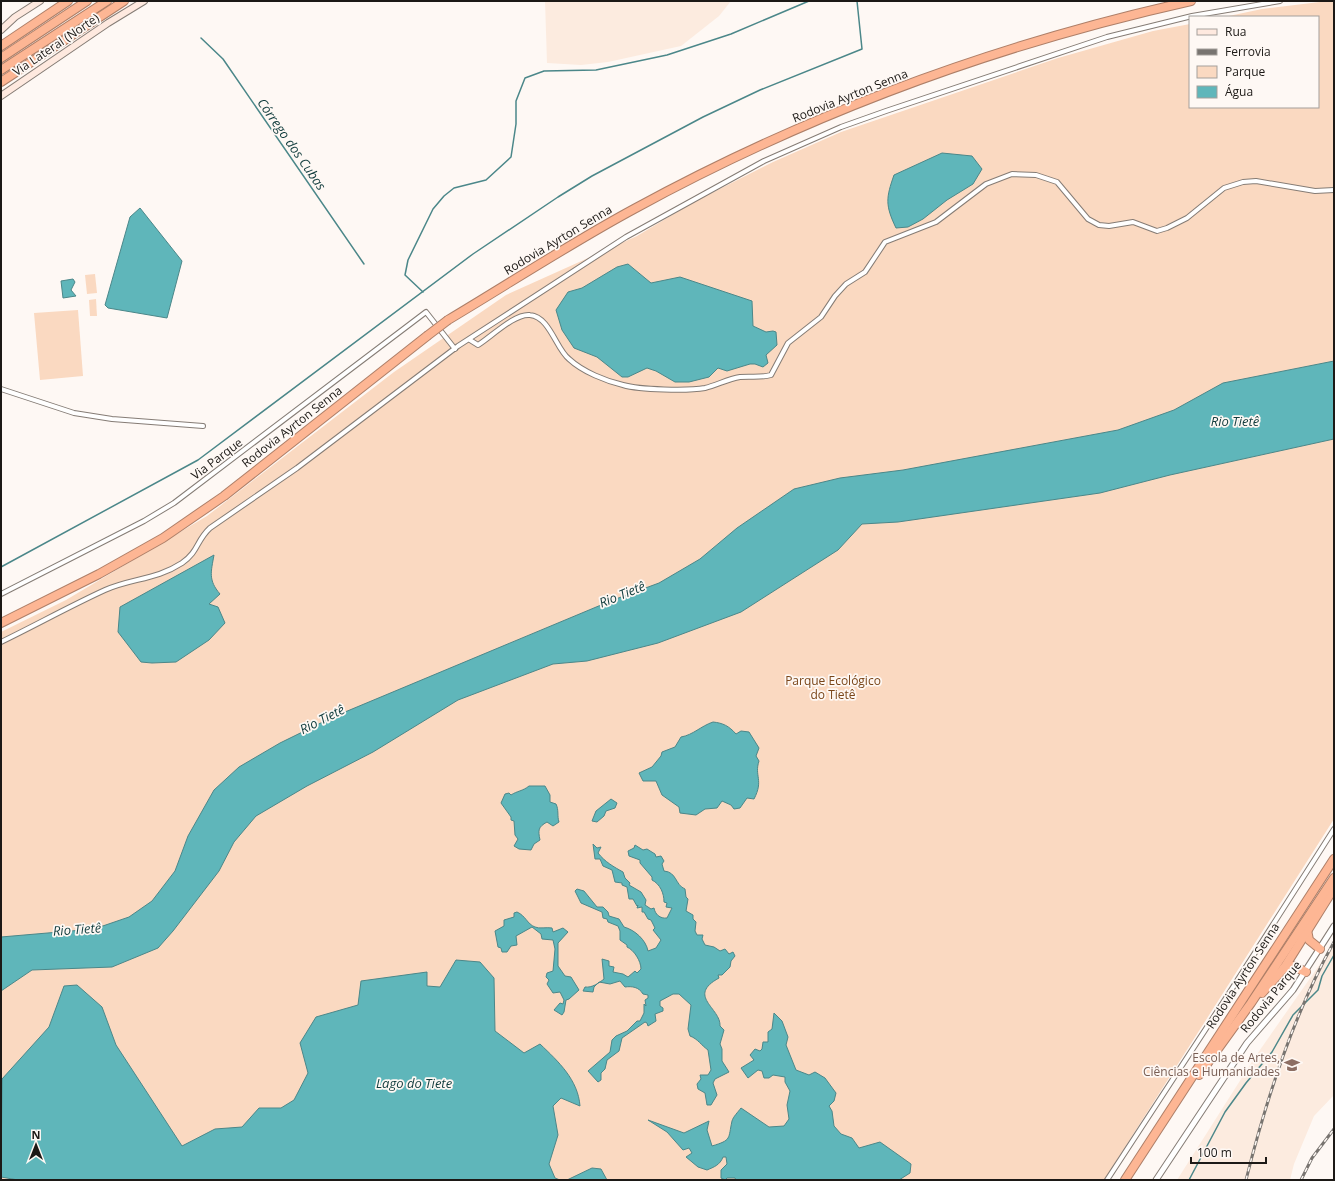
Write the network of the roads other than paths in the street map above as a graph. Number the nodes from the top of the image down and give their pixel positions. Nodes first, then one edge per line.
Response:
1 (40, 1) edge
2 (68, 1) edge
3 (86, 1) edge
4 (106, 1) edge
5 (124, 1) edge
6 (144, 1) edge
7 (1191, 1) edge
8 (1280, 1) edge
9 (1192, 16) edge
10 (1189, 17) edge
11 (1, 30) edge
12 (1, 46) edge
13 (1, 58) edge
14 (1, 70) edge
15 (1, 82) edge
16 (1, 96) edge
17 (1334, 190) edge
18 (470, 340) junction
19 (454, 350) junction
20 (1, 389) edge
21 (203, 426) dead end
22 (1, 594) edge
23 (1, 623) edge
24 (1, 642) edge
25 (1334, 829) edge
26 (1334, 859) edge
27 (1334, 878) edge
28 (1334, 888) edge
29 (1334, 926) edge
30 (1307, 930) junction
31 (1320, 949) junction
32 (1284, 968) junction
33 (1306, 972) junction
34 (1252, 1003) junction
35 (1173, 1108) junction
36 (1107, 1180) edge
37 (1125, 1180) edge
38 (1156, 1180) edge

1 - 11 main road
2 - 12 highway
3 - 13 highway
4 - 14 highway
5 - 15 highway
6 - 16 main road, Via Lateral (Norte)
7 - 23 highway, Rodovia Ayrton Senna, bridge
8 - 9 street
10 - 18 street
17 - 18 street
18 - 19 street
19 - 22 street, Via Parque
19 - 24 street
20 - 21 street
25 - 36 street
26 - 35 highway, Rodovia Ayrton Senna
27 - 34 highway, Rodovia Ayrton Senna
28 - 30 highway
29 - 31 street, Rodovia Parque
30 - 31 highway
30 - 32 highway
31 - 33 street, Rodovia Parque
32 - 33 highway
32 - 34 highway
33 - 38 street, Rodovia Parque
34 - 35 highway, Rodovia Ayrton Senna
35 - 37 highway, Rodovia Ayrton Senna

